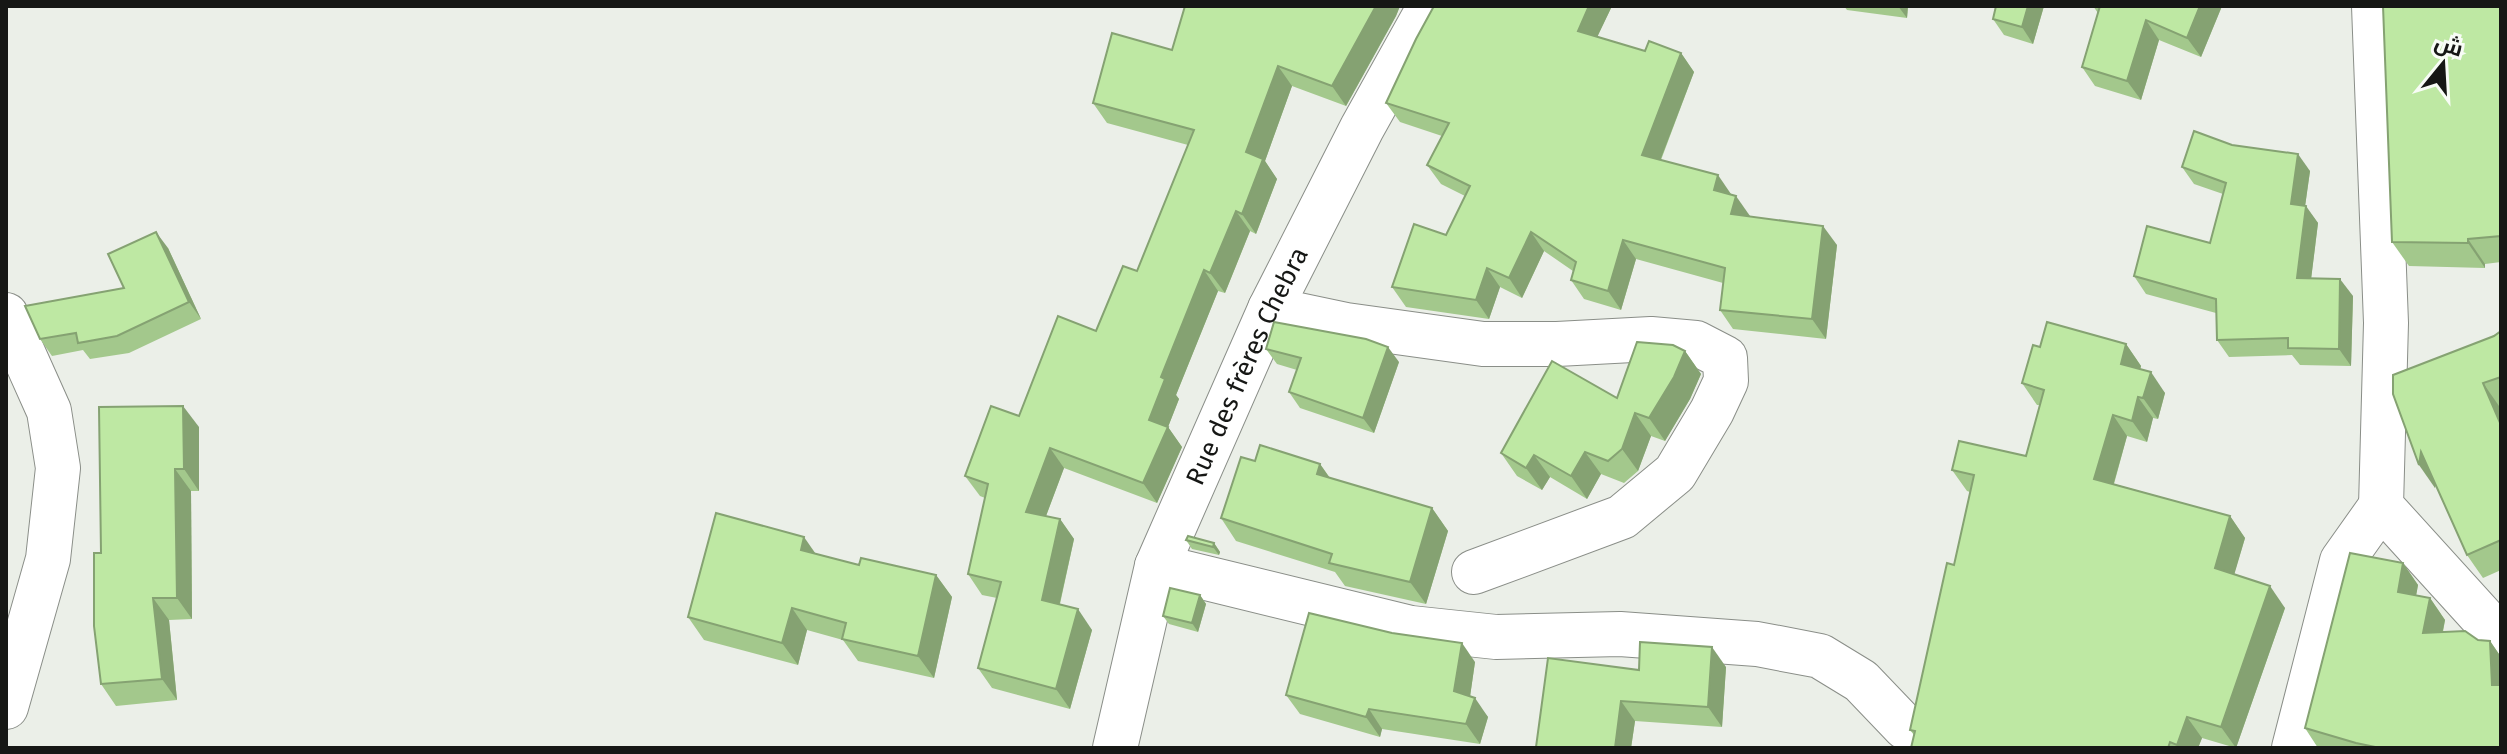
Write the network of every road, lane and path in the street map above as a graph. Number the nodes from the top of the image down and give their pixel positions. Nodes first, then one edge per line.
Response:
1 (1430, 6) edge
2 (2374, 6) edge
3 (1270, 309) junction
4 (6, 315) edge
5 (2428, 363) edge
6 (2385, 380) junction
7 (2381, 506) junction
8 (1157, 566) junction
9 (1474, 572) dead end
10 (2501, 638) edge
11 (6, 707) edge
12 (1905, 727) dead end
13 (1115, 748) edge
14 (2294, 748) edge

1 - 3 street, Rue des frères Chebra
2 - 6 street
3 - 8 street, Rue des frères Chebra
3 - 9 street
4 - 11 street
5 - 6 street
6 - 7 street
7 - 10 street
7 - 14 street
8 - 12 street
8 - 13 street, Rue des frères Chebra

